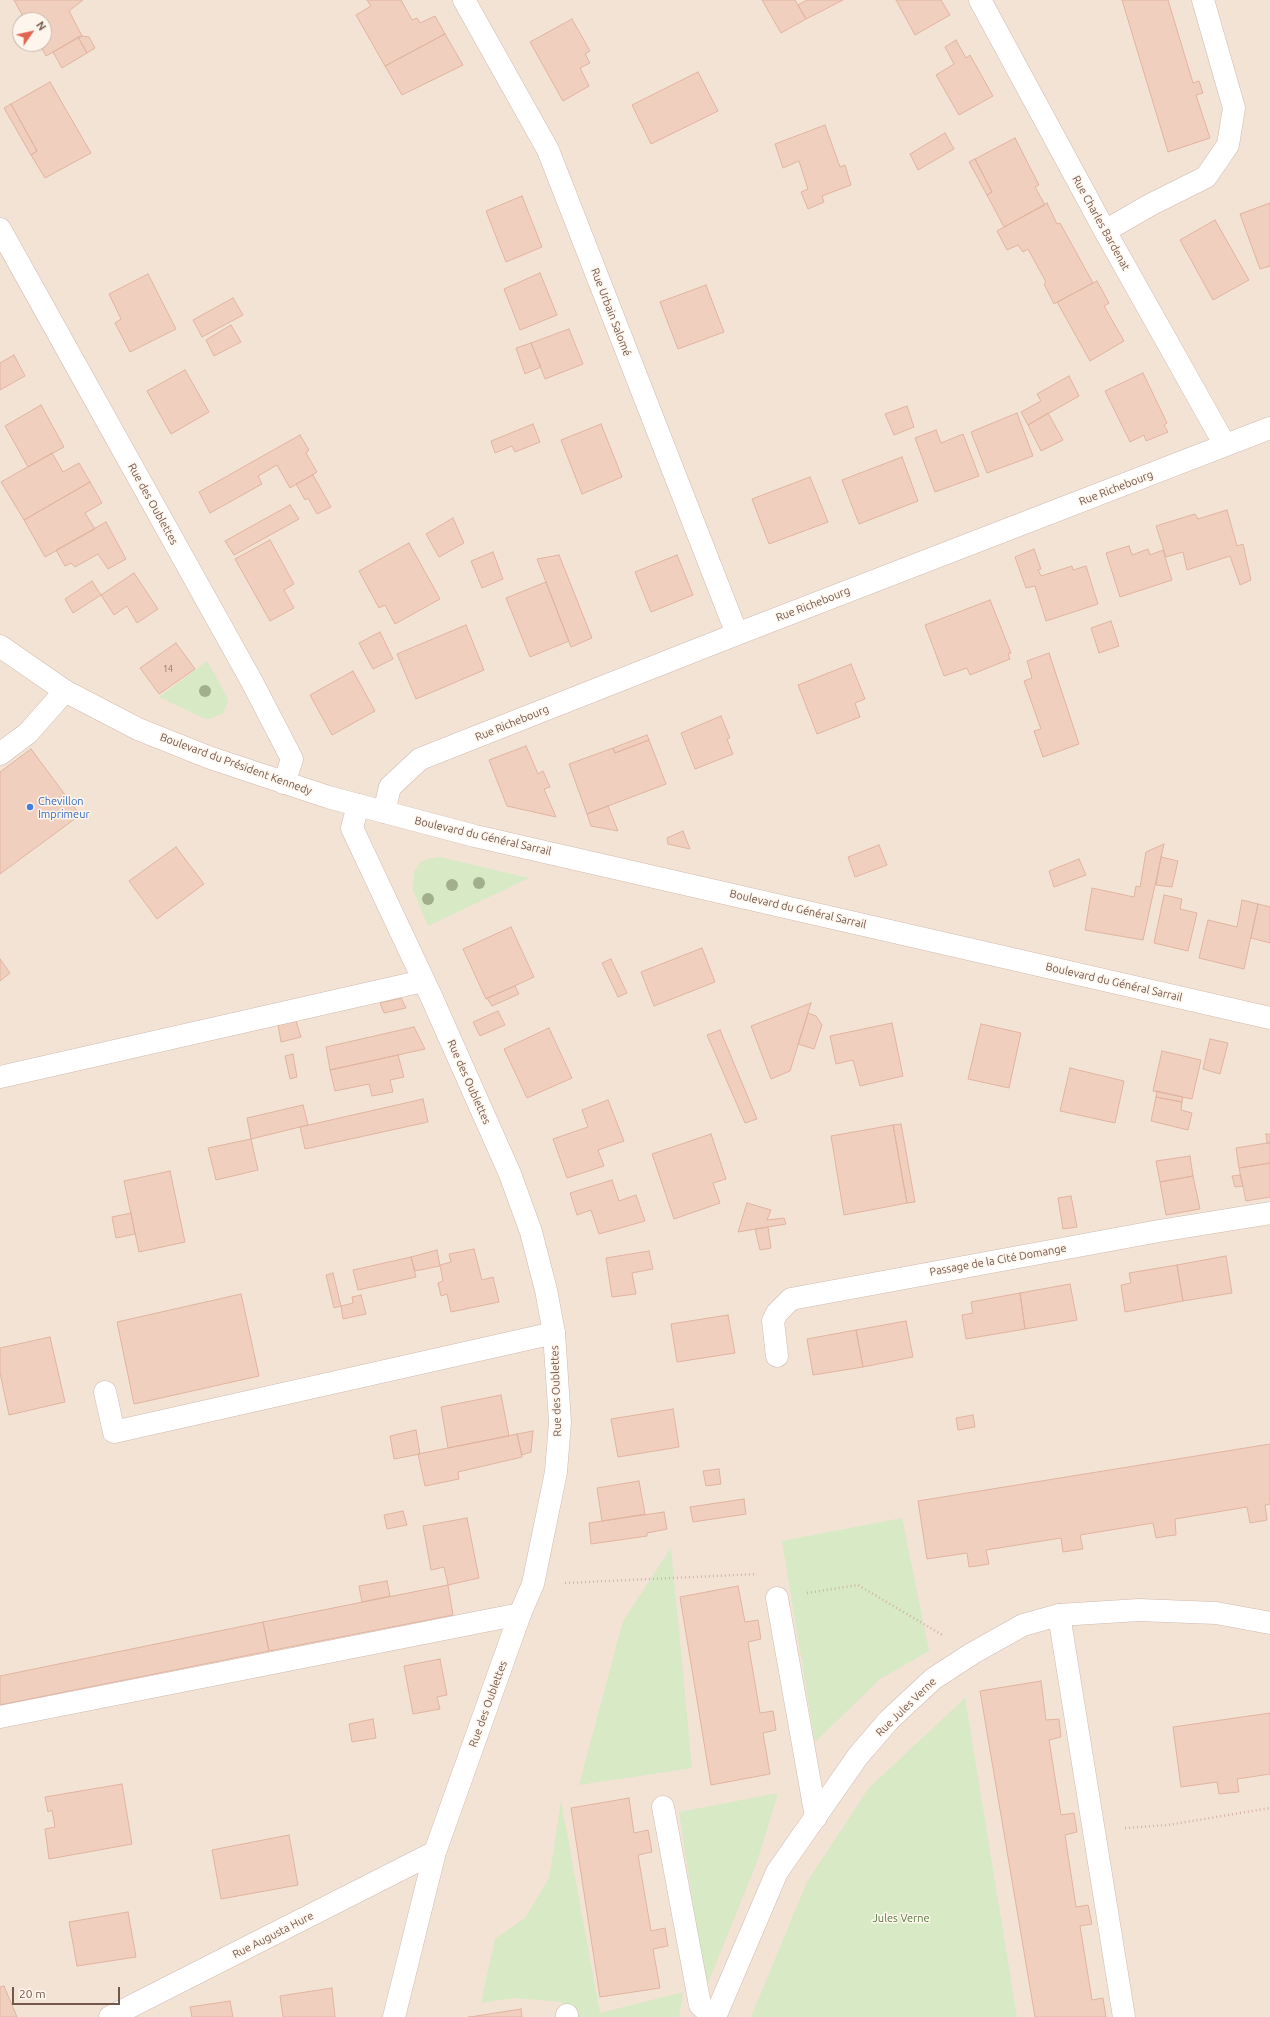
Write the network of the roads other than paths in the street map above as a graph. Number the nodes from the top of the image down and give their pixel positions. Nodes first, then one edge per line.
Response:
1 (464, 0) edge
2 (980, 0) edge
3 (1203, 0) edge
4 (0, 229) edge
5 (1105, 231) junction
6 (1270, 428) edge
7 (1225, 445) junction
8 (737, 634) junction
9 (0, 646) edge
10 (65, 691) junction
11 (0, 754) edge
12 (284, 783) junction
13 (328, 797) joint
14 (358, 805) junction
15 (384, 812) junction
16 (423, 981) junction
17 (1270, 1018) edge
18 (0, 1077) edge
19 (1270, 1213) edge
20 (554, 1333) junction
21 (778, 1356) dead end
22 (105, 1392) dead end
23 (777, 1598) dead end
24 (520, 1614) junction
25 (1059, 1615) junction
26 (1270, 1622) edge
27 (0, 1717) edge
28 (663, 1807) dead end
29 (816, 1817) junction
30 (435, 1852) junction
31 (110, 2017) edge
32 (394, 2017) edge
33 (714, 2017) edge
34 (1124, 2017) edge

1 - 8 street, Rue Urbain Salomé
2 - 5 street, Rue Charles Bardenat
3 - 5 street
4 - 12 street, Rue des Oublettes
5 - 7 street, Rue Charles Bardenat
6 - 7 street, Rue Richebourg
7 - 8 street, Rue Richebourg
8 - 15 street, Rue Richebourg
9 - 10 street, Boulevard du Président Kennedy
10 - 11 street
10 - 12 street, Boulevard du Président Kennedy
12 - 13 street, Boulevard du Président Kennedy
13 - 14 street, Boulevard du Général Sarrail
14 - 15 street, Boulevard du Général Sarrail
14 - 16 street, Rue des Oublettes
15 - 17 street, Boulevard du Général Sarrail
16 - 18 street
16 - 20 street, Rue des Oublettes
19 - 21 street, Passage de la Cité Domange
20 - 22 street
20 - 24 street, Rue des Oublettes
23 - 29 street
24 - 27 street
24 - 30 street, Rue des Oublettes
25 - 26 street, Rue Jules Verne
25 - 29 street, Rue Jules Verne
25 - 34 street
28 - 33 street
29 - 33 street, Rue Jules Verne
30 - 31 street, Rue Augusta Hure
30 - 32 street, Rue des Oublettes

